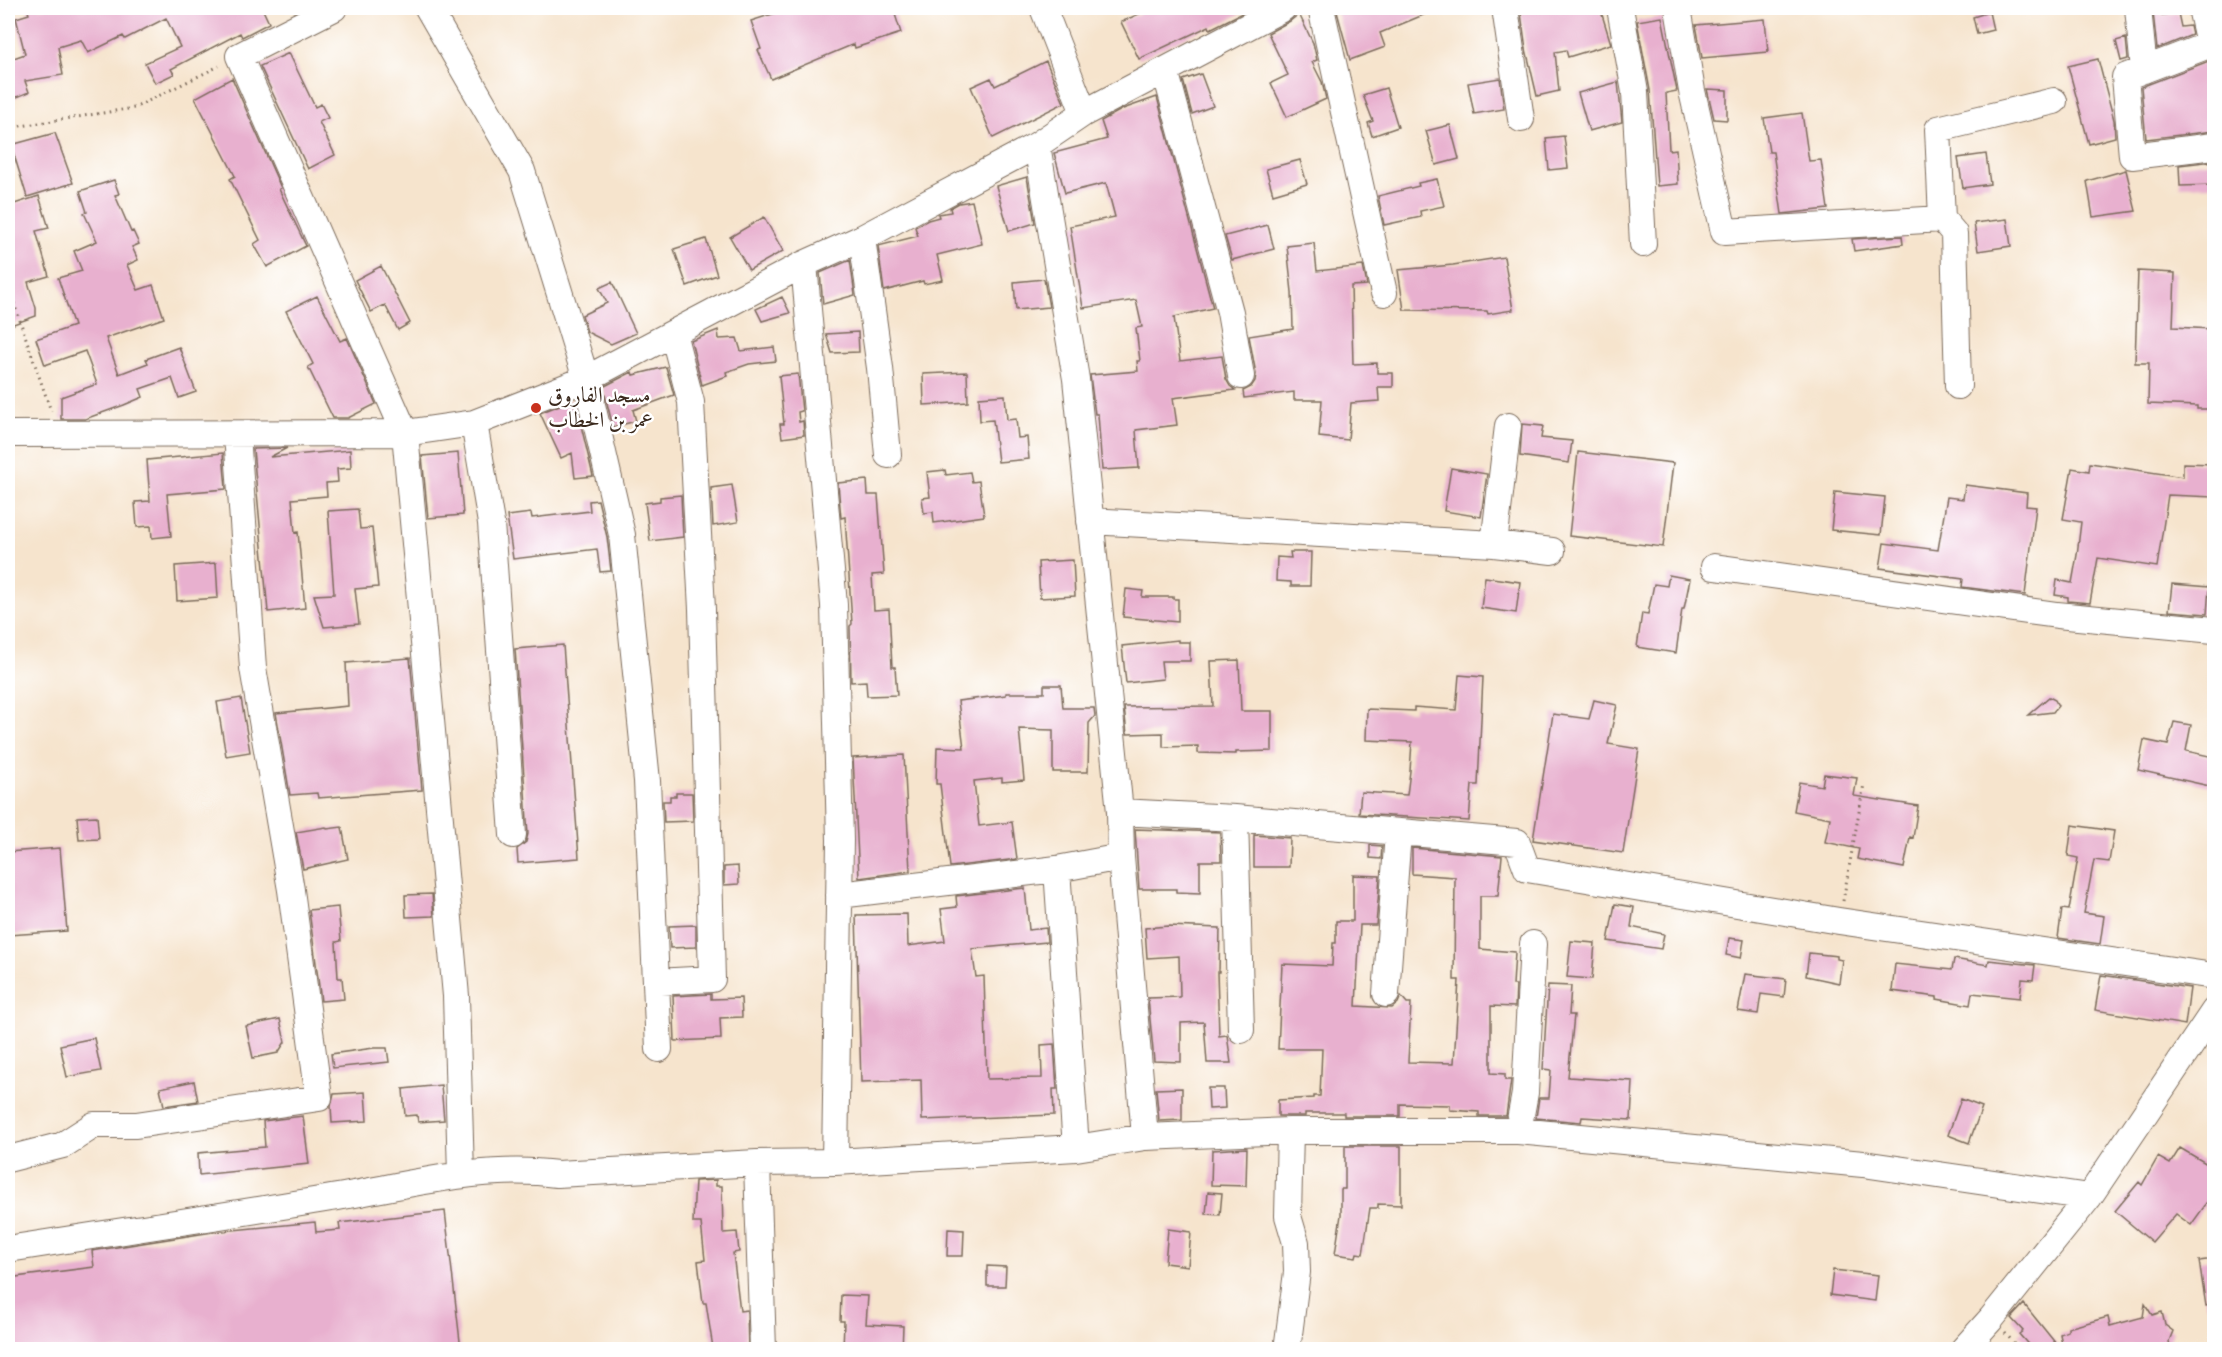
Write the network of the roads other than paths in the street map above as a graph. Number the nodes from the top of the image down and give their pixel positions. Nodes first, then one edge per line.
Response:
1 (334, 8) edge
2 (428, 8) edge
3 (1043, 8) edge
4 (1283, 8) edge
5 (1321, 8) edge
6 (1505, 8) edge
7 (1620, 8) edge
8 (1678, 8) edge
9 (2138, 8) edge
10 (2201, 8) edge
11 (2212, 44) edge
12 (1166, 70) junction
13 (2144, 70) junction
14 (2054, 101) dead end
15 (1084, 113) junction
16 (1521, 119) dead end
17 (1037, 145) junction
18 (2214, 146) edge
19 (1942, 219) junction
20 (862, 238) junction
21 (1642, 244) dead end
22 (804, 264) junction
23 (1384, 293) dead end
24 (673, 333) junction
25 (1241, 376) dead end
26 (586, 379) junction
27 (1958, 386) dead end
28 (474, 423) junction
29 (1508, 426) dead end
30 (405, 433) junction
31 (8, 434) edge
32 (237, 434) junction
33 (888, 455) dead end
34 (1090, 521) junction
35 (1494, 544) junction
36 (1552, 551) dead end
37 (1713, 567) dead end
38 (2214, 630) edge
39 (1119, 812) junction
40 (1235, 818) junction
41 (1398, 833) junction
42 (513, 835) dead end
43 (1121, 857) junction
44 (1057, 870) junction
45 (839, 895) junction
46 (1533, 944) dead end
47 (2214, 976) edge
48 (656, 982) junction
49 (1386, 994) dead end
50 (2214, 1011) edge
51 (1241, 1030) dead end
52 (659, 1049) dead end
53 (1290, 1131) junction
54 (1518, 1131) junction
55 (1145, 1137) junction
56 (1076, 1148) junction
57 (8, 1159) edge
58 (835, 1162) junction
59 (757, 1163) junction
60 (461, 1175) junction
61 (2089, 1197) junction
62 (8, 1249) edge
63 (763, 1350) edge
64 (1287, 1350) edge
65 (1963, 1350) edge

1 - 30 street
2 - 26 street
3 - 15 street
4 - 12 street
5 - 23 street
6 - 16 street
7 - 21 street
8 - 19 street
9 - 13 street
10 - 11 street
11 - 13 street
12 - 15 street
12 - 25 street
13 - 18 street
14 - 19 street
15 - 17 street
17 - 20 street
17 - 34 street
19 - 27 street
20 - 22 street
20 - 33 street
22 - 24 street
22 - 45 street
24 - 26 street
24 - 48 street
26 - 28 street
26 - 48 street
28 - 30 street
28 - 42 street
29 - 35 street
30 - 32 street
30 - 60 street
31 - 32 street
32 - 57 street
34 - 35 street
34 - 39 street
35 - 36 street
37 - 38 street
39 - 40 street
39 - 43 street
40 - 41 street
40 - 51 street
41 - 47 street
41 - 49 street
43 - 44 street
43 - 55 street
44 - 45 street
44 - 56 street
45 - 58 street
46 - 54 street
48 - 52 street
50 - 61 street
53 - 54 street
53 - 55 street
53 - 64 street
54 - 61 street
55 - 56 street
56 - 58 street
58 - 59 street
59 - 60 street
59 - 63 street
60 - 62 street
61 - 65 street

